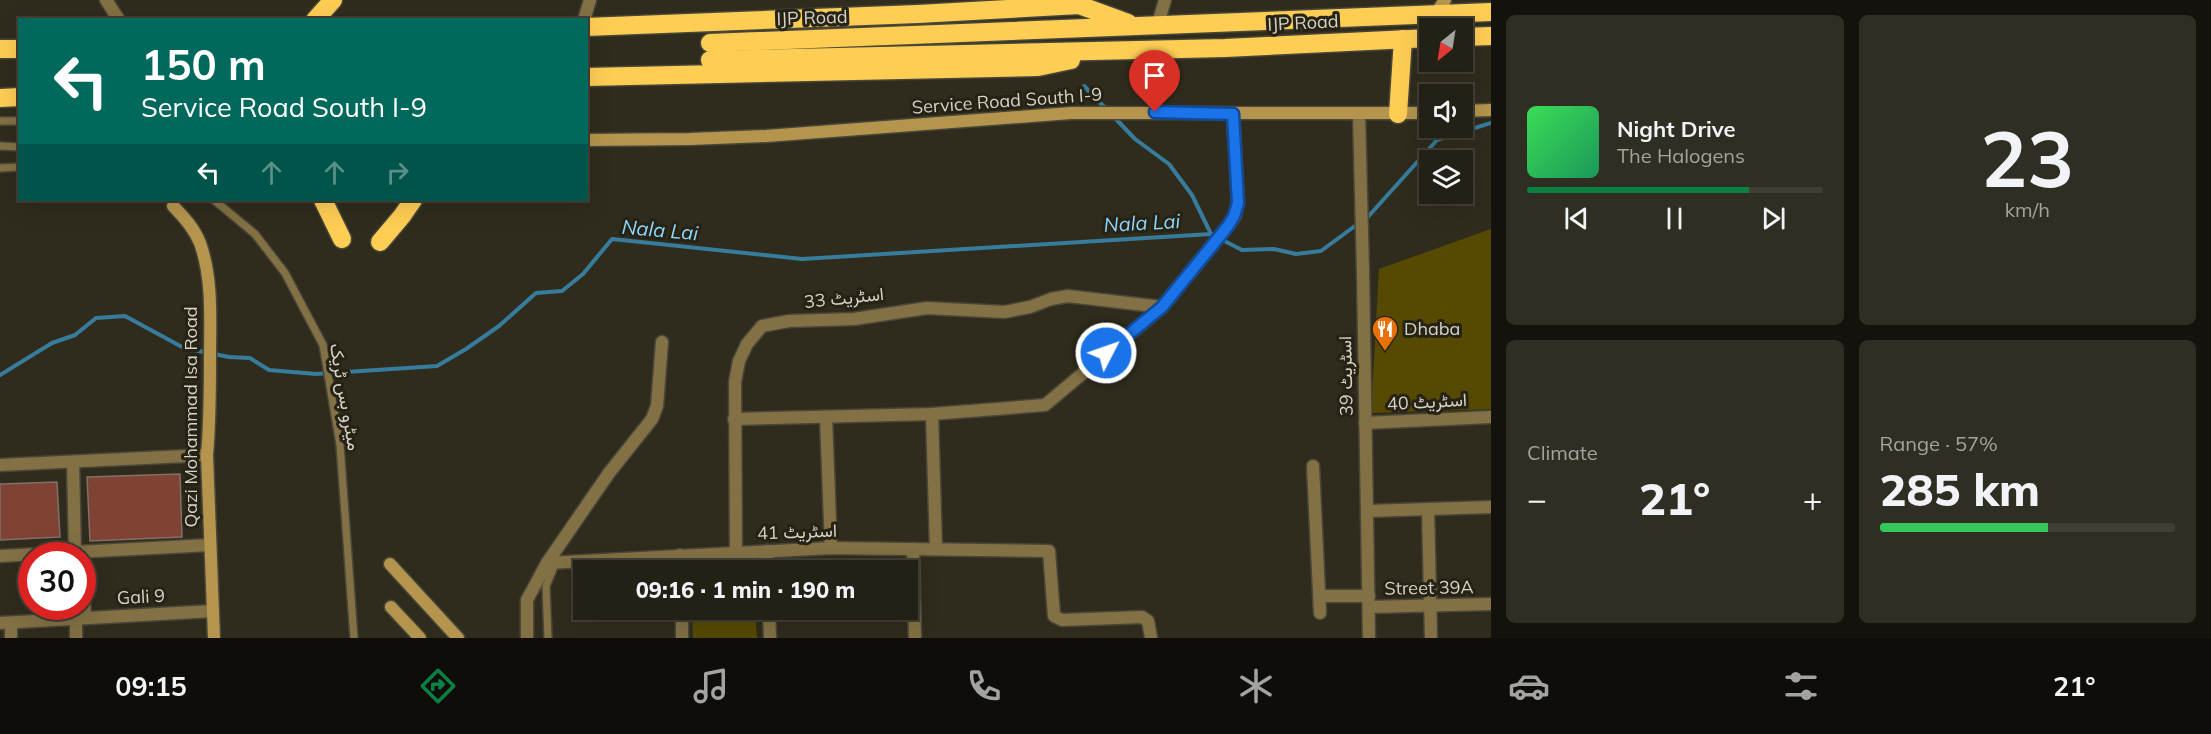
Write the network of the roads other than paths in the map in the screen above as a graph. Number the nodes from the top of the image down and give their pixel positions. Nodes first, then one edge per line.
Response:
1 (106, 0) edge
2 (333, 0) edge
3 (590, 0) edge
4 (1165, 0) edge
5 (1445, 0) edge
6 (1491, 12) edge
7 (1434, 16) junction
8 (118, 18) edge
9 (317, 18) edge
10 (585, 18) edge
11 (588, 27) edge
12 (1138, 27) junction
13 (1158, 27) junction
14 (1491, 36) edge
15 (1473, 37) edge
16 (1419, 38) edge
17 (1403, 39) junction
18 (18, 48) edge
19 (0, 49) edge
20 (1116, 51) junction
21 (588, 77) edge
22 (18, 97) edge
23 (0, 98) edge
24 (1491, 110) edge
25 (1473, 111) edge
26 (1419, 113) edge
27 (1233, 114) junction
28 (1359, 114) junction
29 (1398, 114) junction
30 (0, 121) edge
31 (18, 121) edge
32 (588, 140) edge
33 (0, 146) edge
34 (18, 147) edge
35 (0, 168) edge
36 (18, 168) edge
37 (215, 201) edge
38 (323, 201) edge
39 (412, 201) edge
40 (170, 203) edge
41 (342, 239) dead end
42 (380, 242) dead end
43 (1162, 307) junction
44 (662, 342) dead end
45 (932, 414) junction
46 (826, 417) junction
47 (1491, 417) edge
48 (735, 419) junction
49 (1365, 423) junction
50 (207, 455) junction
51 (73, 462) junction
52 (0, 465) edge
53 (1313, 466) dead end
54 (1491, 507) edge
55 (1428, 509) junction
56 (1368, 512) junction
57 (80, 542) edge
58 (210, 545) junction
59 (831, 548) junction
60 (913, 549) junction
61 (936, 549) junction
62 (767, 551) junction
63 (96, 553) edge
64 (736, 553) junction
65 (680, 555) junction
66 (0, 556) edge
67 (18, 556) edge
68 (680, 560) edge
69 (767, 560) edge
70 (551, 563) junction
71 (390, 564) dead end
72 (1320, 596) junction
73 (1369, 602) junction
74 (1491, 604) edge
75 (1429, 606) junction
76 (391, 607) dead end
77 (213, 611) junction
78 (1320, 613) dead end
79 (96, 617) edge
80 (51, 620) edge
81 (80, 620) edge
82 (681, 620) edge
83 (769, 620) edge
84 (5, 623) edge
85 (11, 638) edge
86 (76, 638) edge
87 (214, 638) edge
88 (354, 638) edge
89 (420, 638) edge
90 (458, 638) edge
91 (527, 638) edge
92 (548, 638) edge
93 (682, 638) edge
94 (770, 638) edge
95 (915, 638) edge
96 (1151, 638) edge
97 (1369, 638) edge
98 (1431, 638) edge

1 - 8 street
2 - 9 highway
3 - 10 street
4 - 13 street
5 - 7 street
6 - 7 highway, IJP Road
7 - 13 highway, IJP Road
11 - 12 highway
12 - 13 highway, IJP Road
12 - 20 highway, IJP Road
14 - 15 highway
16 - 17 highway, IJP Road
17 - 20 highway, IJP Road
17 - 29 highway
18 - 19 highway
20 - 21 highway
22 - 23 highway
24 - 25 street
26 - 29 street, Service Road South I-9
27 - 28 street, Service Road South I-9
27 - 32 street, Service Road South I-9
27 - 43 street
28 - 29 street, Service Road South I-9
28 - 49 street, اسٹریٹ 39
30 - 31 lane
33 - 34 lane
35 - 36 lane
37 - 88 lane, میٹرو بس ٹریک
38 - 41 highway
39 - 42 highway
40 - 50 street, Qazi Mohammad Isa Road
43 - 45 street
43 - 48 street, اسٹریٹ 33
44 - 70 street
45 - 46 street
45 - 61 street
46 - 48 street
46 - 59 street
47 - 49 street, اسٹریٹ 40
48 - 64 street, اسٹریٹ 33
49 - 56 street, اسٹریٹ 39
50 - 51 street
50 - 58 street, Qazi Mohammad Isa Road
51 - 52 street
51 - 57 street
53 - 72 street
54 - 55 street
55 - 56 street
55 - 75 street
56 - 73 street, اسٹریٹ 39
58 - 63 street
58 - 77 street, Qazi Mohammad Isa Road
59 - 60 street, اسٹریٹ 41
59 - 62 street, اسٹریٹ 41
60 - 61 street, اسٹریٹ 41
60 - 95 street
61 - 96 street, اسٹریٹ 41
62 - 64 street, اسٹریٹ 41
62 - 69 street
64 - 65 street, اسٹریٹ 41
65 - 68 street
65 - 70 street, اسٹریٹ 41
66 - 67 street
70 - 91 street
70 - 92 lane
71 - 90 street
72 - 73 street, Street 39A
72 - 78 street
73 - 75 street, Street 39A
73 - 97 street, اسٹریٹ 39
74 - 75 street, Street 39A
75 - 98 street
76 - 89 street
77 - 79 street, Gali 9
77 - 87 street, Qazi Mohammad Isa Road
80 - 84 street, Gali 9
81 - 86 street
82 - 93 street
83 - 94 street
84 - 85 street

